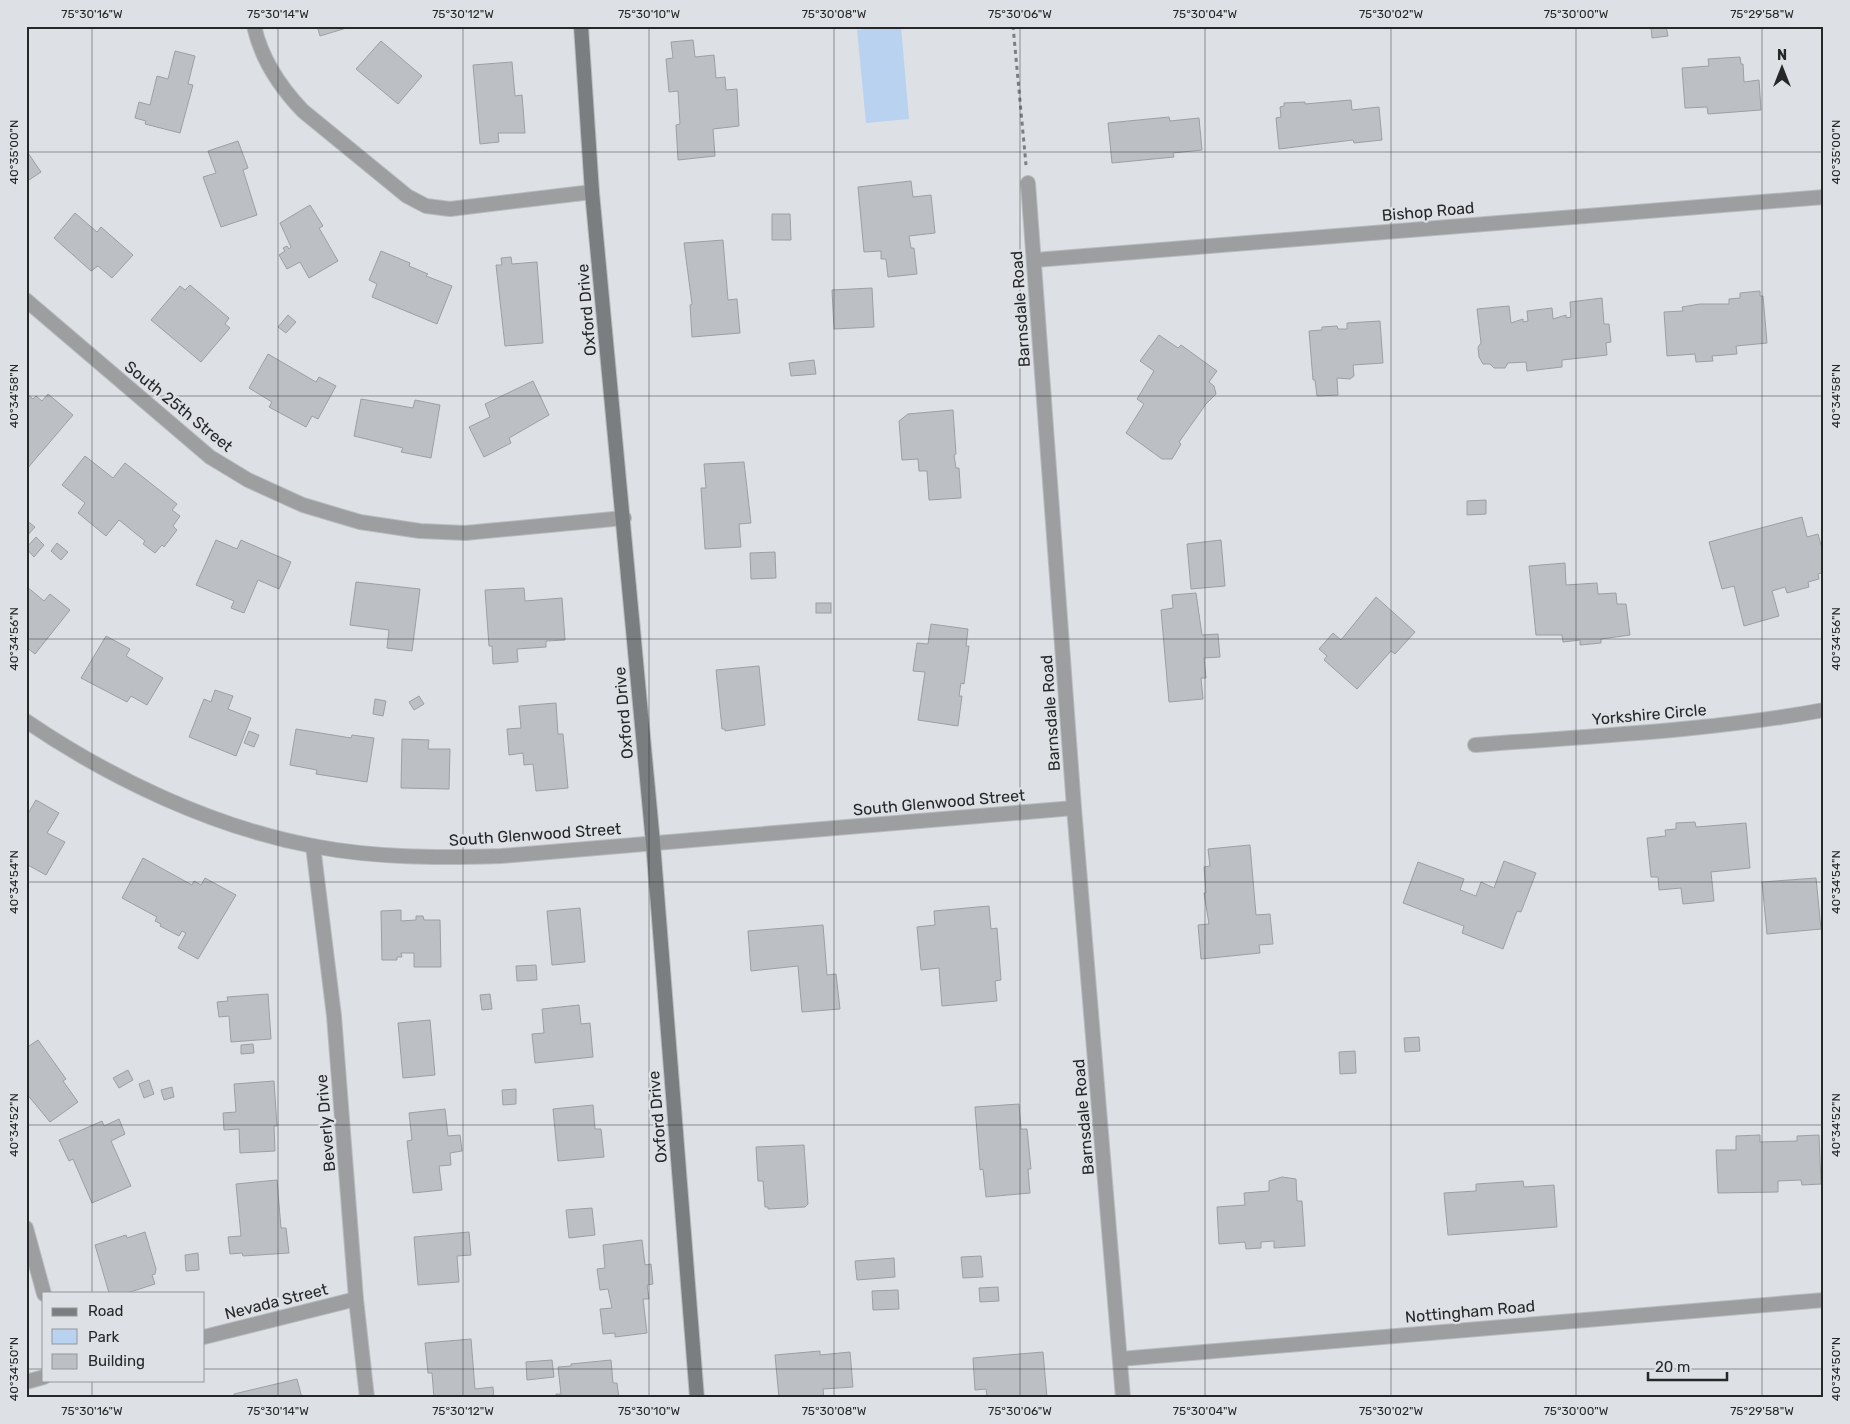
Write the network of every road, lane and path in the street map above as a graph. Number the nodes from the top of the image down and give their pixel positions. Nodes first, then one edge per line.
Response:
1 (254, 26) edge
2 (581, 26) edge
3 (1013, 26) edge
4 (1028, 183) joint
5 (592, 192) junction
6 (1824, 197) edge
7 (1034, 260) junction
8 (26, 300) edge
9 (624, 518) junction
10 (1824, 710) edge
11 (26, 721) edge
12 (1475, 745) dead end
13 (1074, 808) junction
14 (653, 843) junction
15 (313, 846) junction
16 (26, 1228) edge
17 (43, 1292) edge
18 (356, 1299) junction
19 (1824, 1300) edge
20 (205, 1337) edge
21 (1120, 1359) junction
22 (42, 1378) edge
23 (26, 1382) edge
24 (367, 1398) edge
25 (697, 1398) edge
26 (1123, 1398) edge

1 - 5 street
2 - 5 main road, Oxford Drive
3 - 4 path
4 - 7 street, Barnsdale Road
5 - 9 main road, Oxford Drive
6 - 7 street, Bishop Road
7 - 13 street, Barnsdale Road
8 - 9 street, South 25th Street
9 - 14 main road, Oxford Drive
10 - 12 street, Yorkshire Circle
11 - 15 street, South Glenwood Street
13 - 14 street, South Glenwood Street
13 - 21 street, Barnsdale Road
14 - 15 street, South Glenwood Street
14 - 25 main road, Oxford Drive
15 - 18 street, Beverly Drive
16 - 17 street
18 - 20 street, Nevada Street
18 - 24 street, Beverly Drive
19 - 21 street, Nottingham Road
21 - 26 street, Barnsdale Road
22 - 23 street

